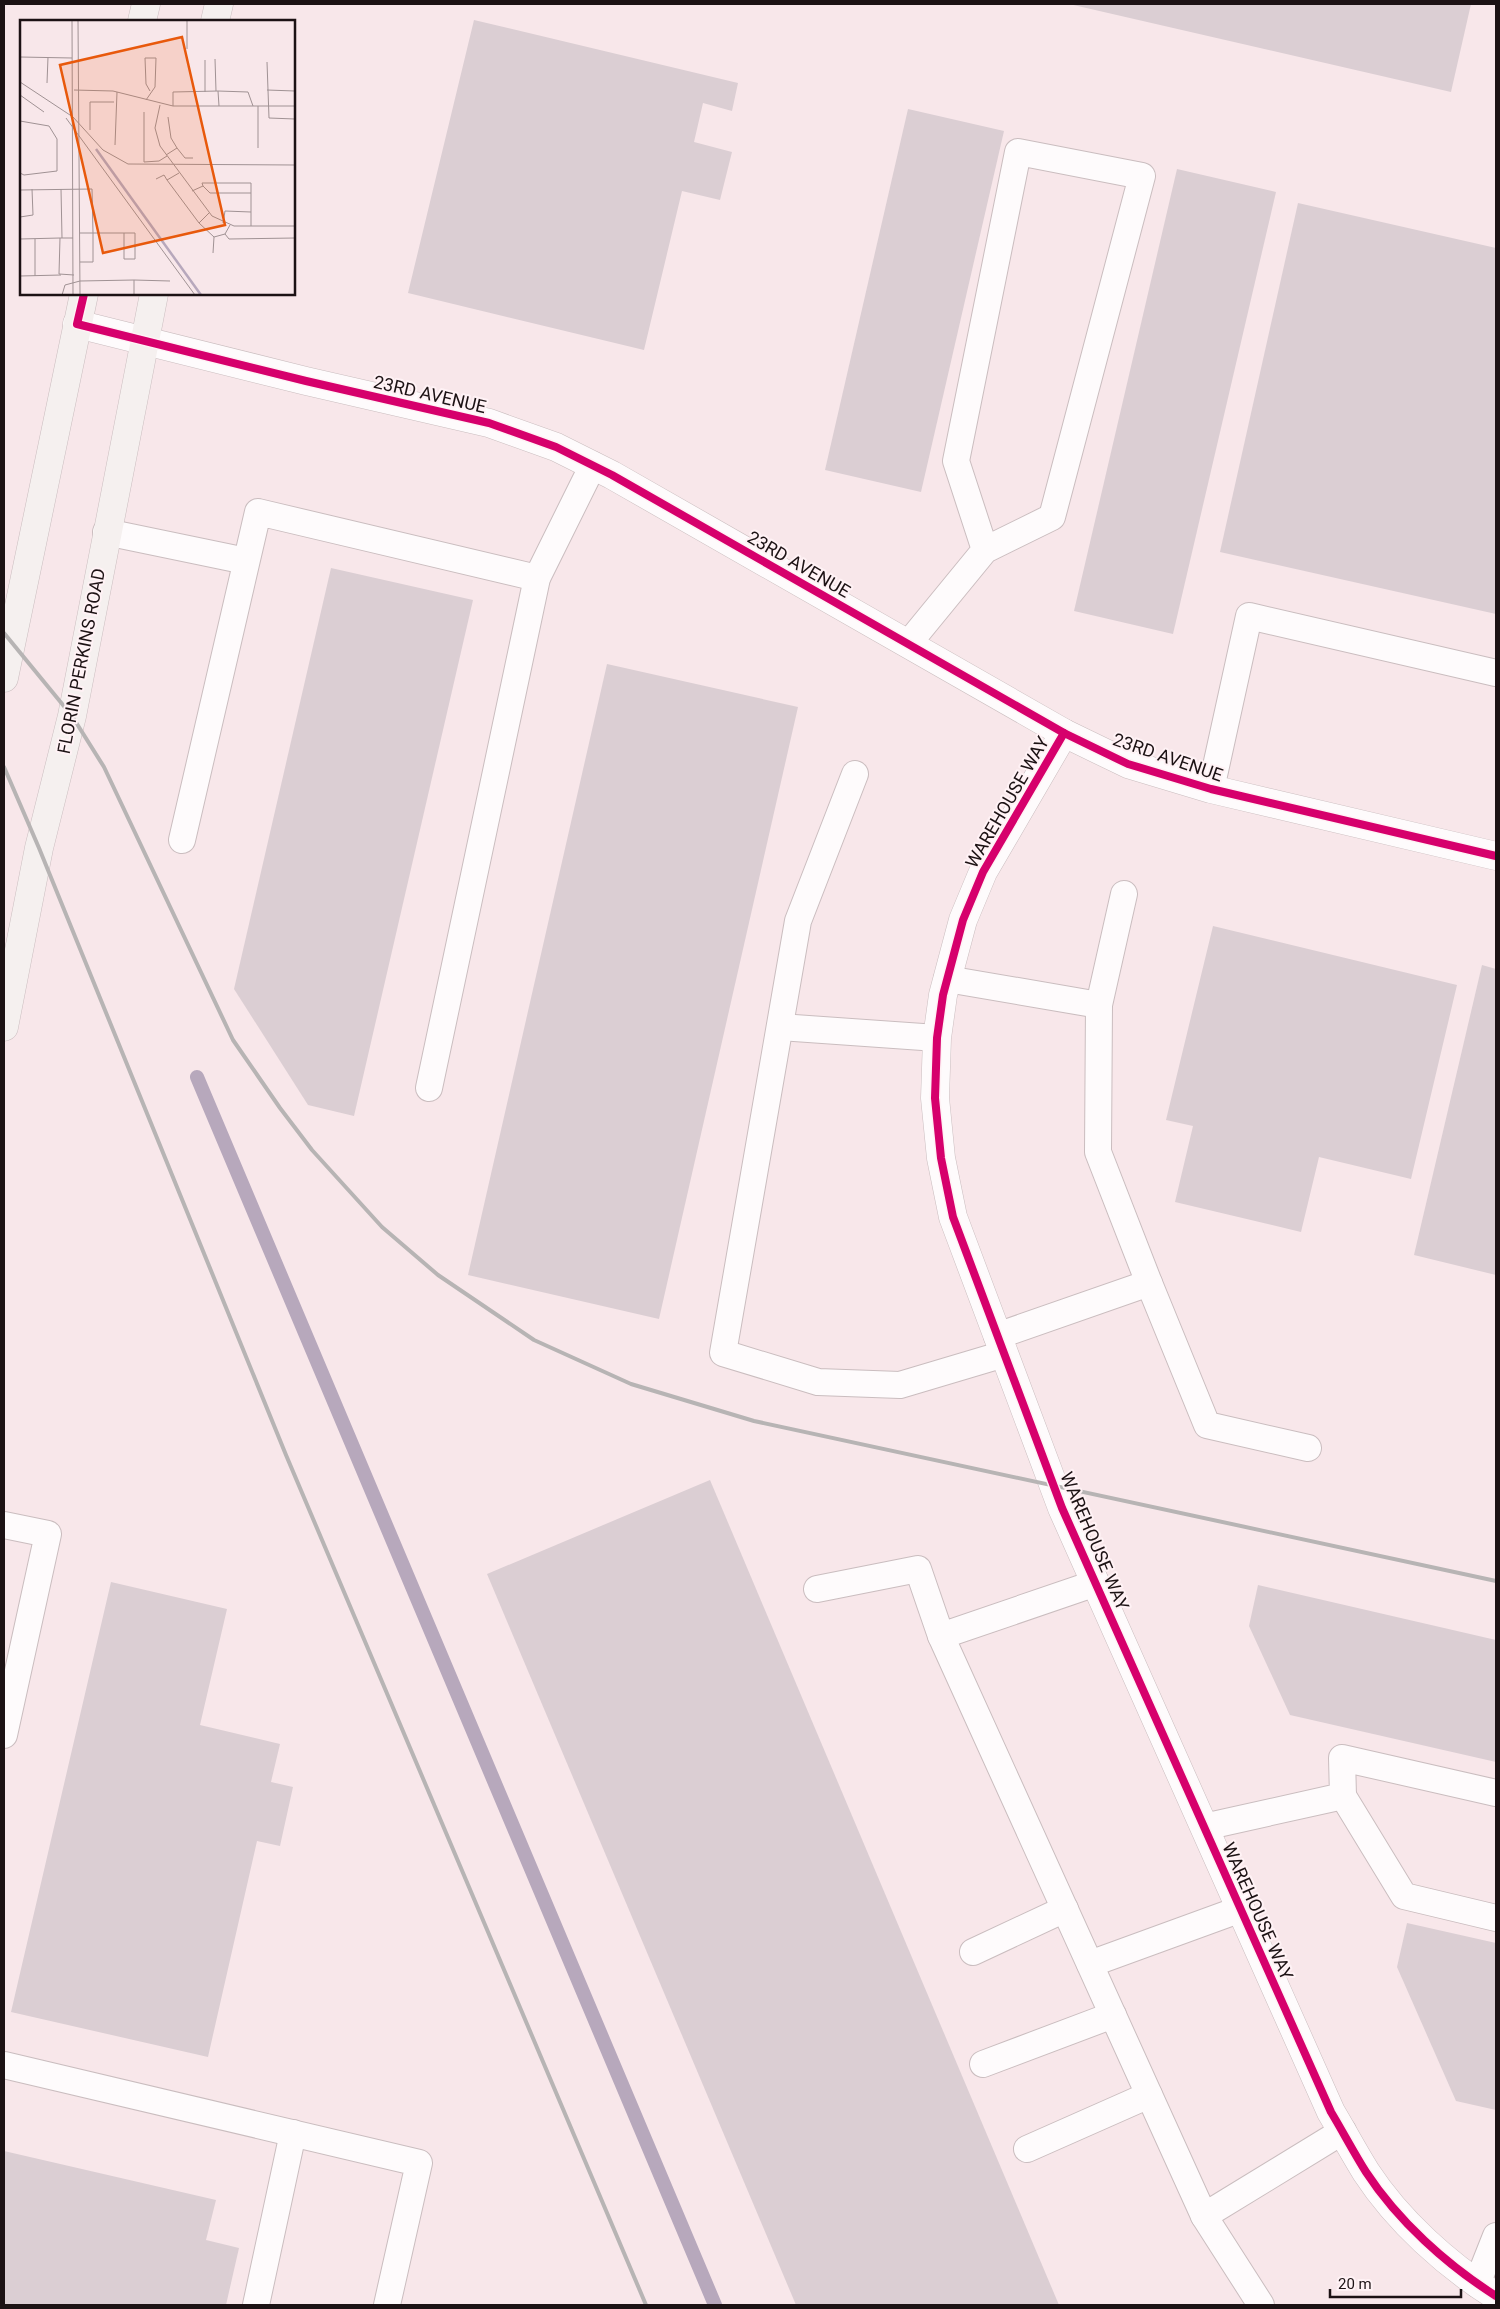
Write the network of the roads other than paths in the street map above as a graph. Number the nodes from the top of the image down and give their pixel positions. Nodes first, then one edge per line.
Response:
1 (146, 4) edge
2 (219, 4) edge
3 (142, 20) edge
4 (215, 20) edge
5 (84, 295) edge
6 (154, 295) edge
7 (77, 324) junction
8 (144, 339) junction
9 (593, 465) junction
10 (106, 532) junction
11 (985, 550) junction
12 (246, 561) junction
13 (537, 578) junction
14 (908, 644) junction
15 (1496, 673) edge
16 (4, 678) edge
17 (1064, 733) junction
18 (855, 774) dead end
19 (1211, 789) junction
20 (182, 840) dead end
21 (1496, 856) edge
22 (1124, 894) dead end
23 (947, 979) junction
24 (1099, 1005) junction
25 (4, 1027) edge
26 (780, 1027) junction
27 (937, 1038) junction
28 (429, 1088) dead end
29 (1149, 1283) junction
30 (1000, 1345) junction
31 (1308, 1448) dead end
32 (4, 1525) edge
33 (1096, 1583) junction
34 (817, 1589) dead end
35 (941, 1636) junction
36 (4, 1734) edge
37 (1496, 1793) edge
38 (1343, 1796) junction
39 (1204, 1827) junction
40 (1065, 1909) junction
41 (1241, 1909) junction
42 (1496, 1918) edge
43 (973, 1952) dead end
44 (1090, 1964) junction
45 (1113, 2015) junction
46 (983, 2064) dead end
47 (4, 2065) edge
48 (1149, 2095) junction
49 (1342, 2132) junction
50 (293, 2134) junction
51 (1027, 2149) dead end
52 (1204, 2216) junction
53 (1496, 2236) edge
54 (1487, 2290) edge
55 (256, 2305) edge
56 (387, 2305) edge
57 (1261, 2305) edge

1 - 3 main road
2 - 4 main road
5 - 7 main road
6 - 8 main road, FLORIN PERKINS ROAD
7 - 8 street, 23RD AVENUE
7 - 16 main road
8 - 9 street, 23RD AVENUE
8 - 10 main road, FLORIN PERKINS ROAD
9 - 13 lane
9 - 14 street, 23RD AVENUE
10 - 12 lane
10 - 25 main road, FLORIN PERKINS ROAD
11 - 11 lane
11 - 14 lane
12 - 13 lane
12 - 20 lane
13 - 28 lane
14 - 17 street, 23RD AVENUE
15 - 19 lane
17 - 19 street, 23RD AVENUE
17 - 23 street, WAREHOUSE WAY
18 - 26 lane
19 - 21 street, 23RD AVENUE
22 - 24 lane
23 - 24 lane
23 - 27 street, WAREHOUSE WAY
24 - 29 lane
26 - 27 lane
26 - 30 lane
27 - 30 street, WAREHOUSE WAY
29 - 30 lane
29 - 31 lane
30 - 33 street, WAREHOUSE WAY
32 - 36 lane
33 - 35 lane
33 - 39 street, WAREHOUSE WAY
34 - 35 lane
35 - 40 lane
37 - 38 lane
38 - 39 lane
38 - 42 lane
39 - 41 street, WAREHOUSE WAY
40 - 43 lane
40 - 44 lane
41 - 44 lane
41 - 49 street, WAREHOUSE WAY
44 - 45 lane
45 - 46 lane
45 - 48 lane
47 - 50 lane
48 - 51 lane
48 - 52 lane
49 - 52 lane
49 - 54 street, WAREHOUSE WAY
50 - 55 lane
50 - 56 lane
52 - 57 lane
53 - 54 lane

